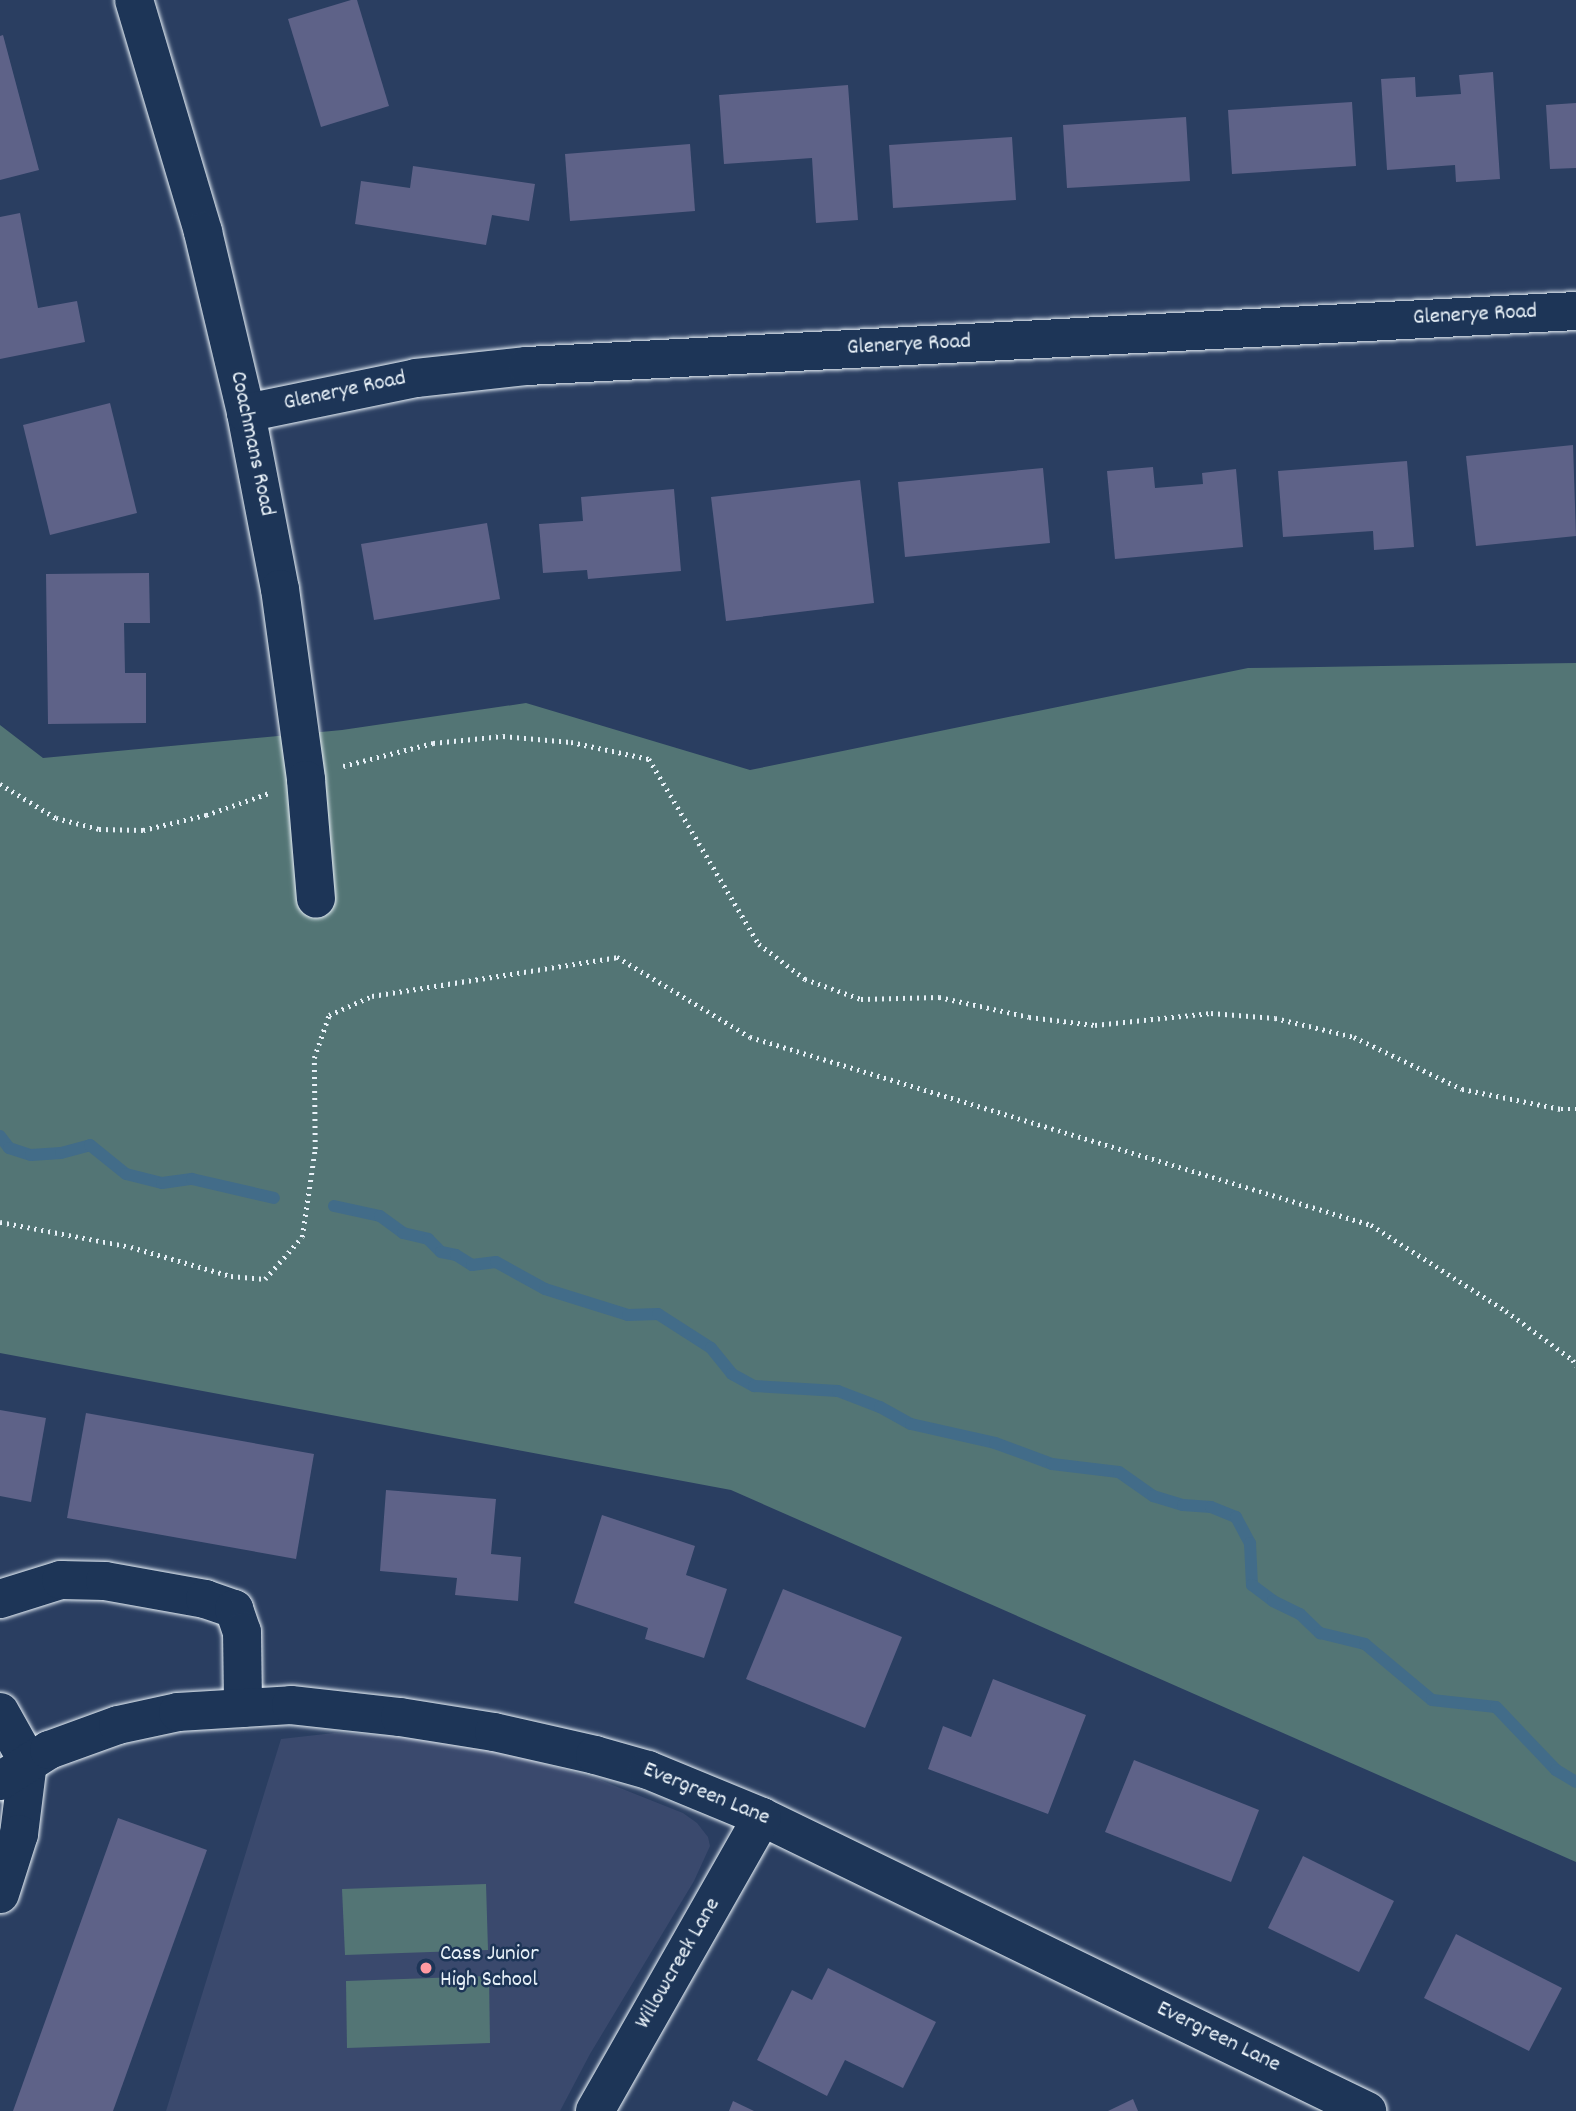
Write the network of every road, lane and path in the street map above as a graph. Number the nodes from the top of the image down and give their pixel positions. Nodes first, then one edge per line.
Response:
1 (134, 0) edge
2 (1576, 311) edge
3 (246, 412) junction
4 (306, 780) junction
5 (0, 784) edge
6 (316, 899) dead end
7 (1576, 1109) edge
8 (0, 1222) edge
9 (1576, 1366) edge
10 (0, 1599) edge
11 (243, 1708) junction
12 (0, 1712) edge
13 (14, 1771) edge
14 (762, 1817) junction
15 (0, 1894) edge
16 (1364, 2110) edge
17 (595, 2111) edge

1 - 3 street, Coachmans Road
2 - 3 street, Glenerye Road
3 - 4 street, Coachmans Road
4 - 5 path
4 - 6 street, Coachmans Road
4 - 7 path
8 - 9 path
10 - 11 street
11 - 13 street, Evergreen Lane
11 - 14 street, Evergreen Lane
12 - 13 street
13 - 15 street
14 - 16 street, Evergreen Lane
14 - 17 street, Willowcreek Lane

